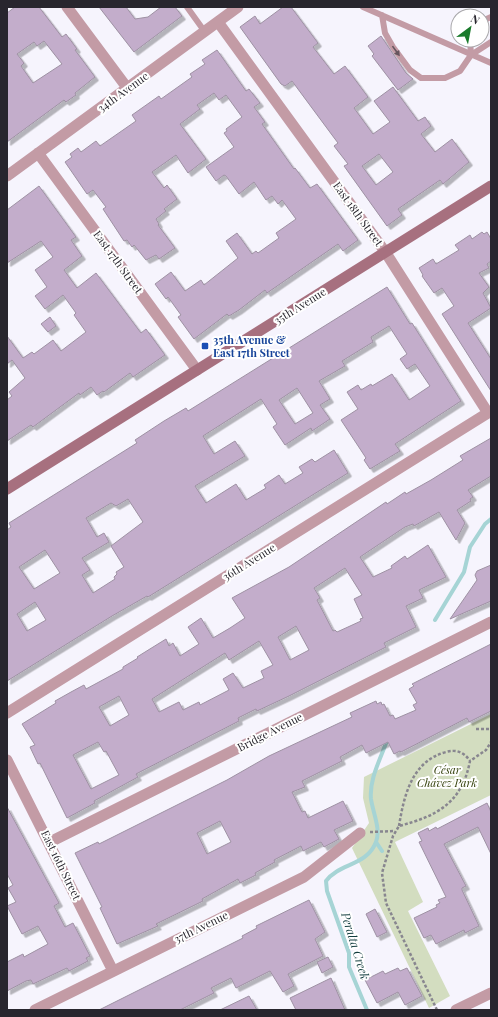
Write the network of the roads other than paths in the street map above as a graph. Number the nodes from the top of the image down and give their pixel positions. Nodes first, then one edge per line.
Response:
1 (67, 7) edge
2 (187, 7) edge
3 (238, 7) edge
4 (363, 7) edge
5 (382, 15) junction
6 (218, 22) junction
7 (205, 32) junction
8 (491, 42) edge
9 (471, 48) edge
10 (471, 55) junction
11 (491, 63) edge
12 (128, 89) junction
13 (38, 153) junction
14 (7, 176) edge
15 (491, 186) edge
16 (386, 253) junction
17 (197, 370) junction
18 (489, 412) edge
19 (7, 490) edge
20 (491, 622) edge
21 (7, 713) edge
22 (7, 760) edge
23 (360, 833) road end
24 (50, 842) junction
25 (113, 971) junction
26 (491, 993) edge
27 (35, 1010) edge
28 (456, 1010) edge

1 - 12 street
2 - 7 lane
3 - 6 street, 34th Avenue
4 - 5 lane
5 - 10 lane
5 -> 10 lane
6 - 7 street, 34th Avenue
6 - 16 street, East 18th Street
7 - 12 street, 34th Avenue
8 - 10 lane
9 - 10 lane
10 - 11 lane
12 - 13 street, 34th Avenue
13 - 14 street, 34th Avenue
13 - 17 street, East 17th Street
15 - 16 main road, 35th Avenue
16 - 17 main road, 35th Avenue
16 - 18 street, East 18th Street
17 - 19 main road, 35th Avenue
18 - 21 street, 36th Avenue
20 - 24 street, Bridge Avenue
22 - 24 street, East 16th Street
23 - 25 street, 37th Avenue
24 - 25 street, East 16th Street
25 - 27 street, 37th Avenue
26 - 28 street

